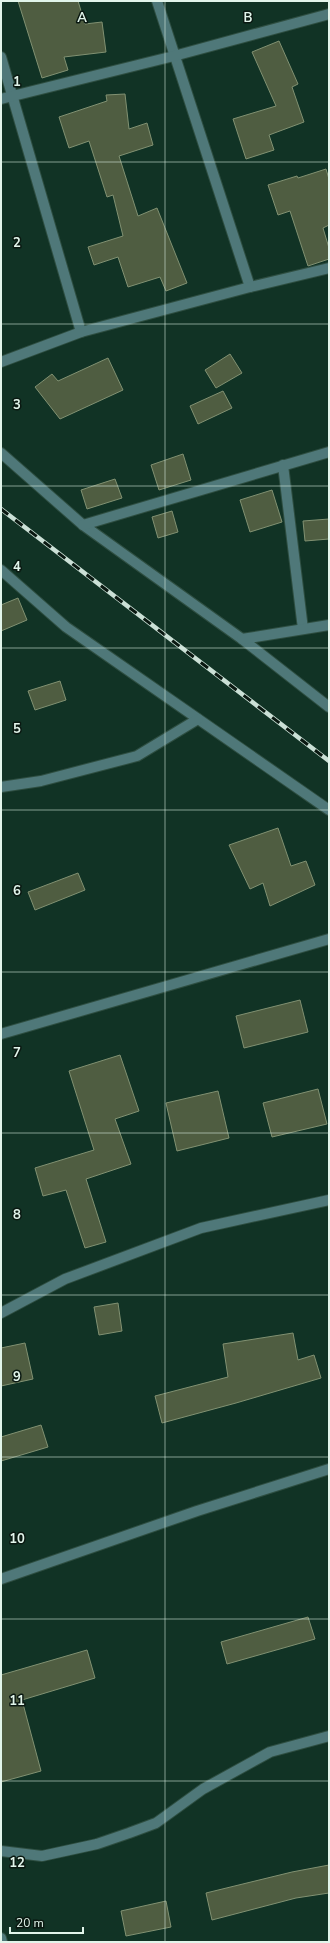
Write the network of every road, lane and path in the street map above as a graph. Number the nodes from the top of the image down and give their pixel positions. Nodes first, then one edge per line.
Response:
1 (157, 1) edge
2 (329, 14) edge
3 (174, 56) junction
4 (1, 57) edge
5 (12, 96) junction
6 (1, 99) edge
7 (329, 268) edge
8 (250, 287) junction
9 (80, 332) junction
10 (1, 362) edge
11 (329, 452) edge
12 (1, 453) edge
13 (283, 464) junction
14 (82, 525) junction
15 (1, 570) edge
16 (329, 625) edge
17 (303, 629) junction
18 (242, 639) junction
19 (329, 707) edge
20 (198, 719) junction
21 (1, 788) edge
22 (329, 810) edge
23 (329, 939) edge
24 (1, 1034) edge
25 (329, 1200) edge
26 (1, 1313) edge
27 (329, 1469) edge
28 (1, 1579) edge
29 (329, 1736) edge
30 (1, 1851) edge
31 (1, 1938) edge
32 (2, 1942) edge

1 - 3 street
2 - 3 street
3 - 5 street
3 - 8 street
4 - 5 street
5 - 6 street
5 - 9 street
7 - 8 street
8 - 9 street
9 - 10 street
11 - 13 street
12 - 14 street
13 - 14 street
13 - 17 street
14 - 18 street
15 - 20 street
16 - 17 street
17 - 18 street
18 - 19 street
20 - 21 street
20 - 22 street
23 - 24 street
25 - 26 street
27 - 28 street
29 - 30 street
31 - 32 street

